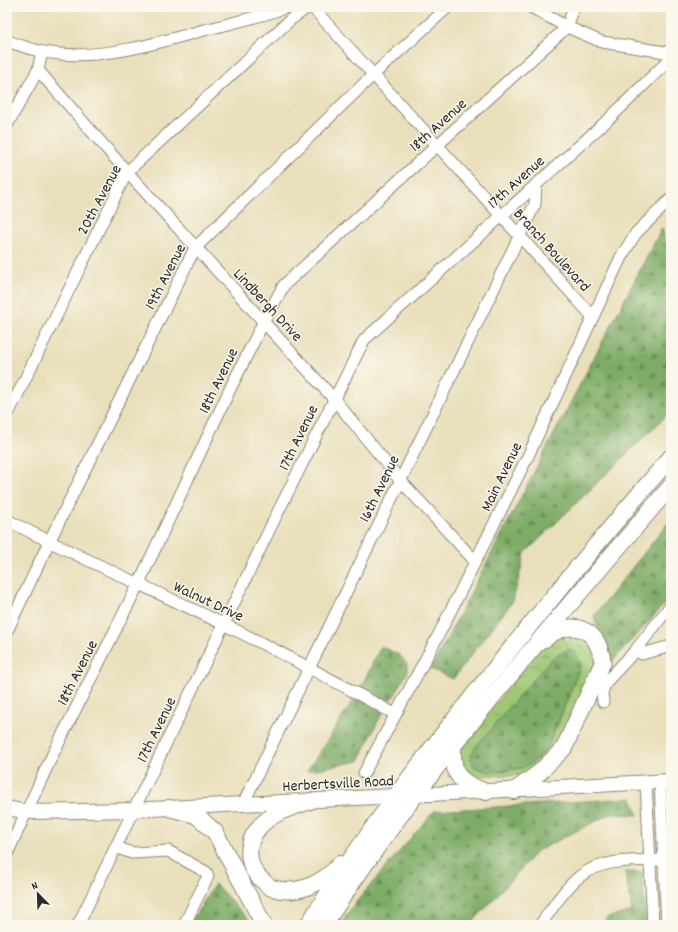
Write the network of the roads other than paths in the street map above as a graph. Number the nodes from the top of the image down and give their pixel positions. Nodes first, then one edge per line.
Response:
1 (286, 7) edge
2 (308, 7) edge
3 (312, 7) edge
4 (448, 7) edge
5 (530, 7) edge
6 (574, 7) edge
7 (567, 27) junction
8 (7, 41) edge
9 (42, 52) junction
10 (671, 53) edge
11 (671, 58) edge
12 (38, 70) junction
13 (373, 75) junction
14 (8, 120) edge
15 (437, 145) junction
16 (127, 172) junction
17 (536, 184) junction
18 (671, 199) edge
19 (502, 215) junction
20 (519, 235) junction
21 (195, 248) junction
22 (593, 317) junction
23 (264, 322) junction
24 (334, 399) junction
25 (7, 416) edge
26 (671, 457) edge
27 (400, 480) junction
28 (671, 486) edge
29 (7, 520) edge
30 (49, 542) junction
31 (475, 561) junction
32 (138, 585) junction
33 (671, 605) edge
34 (223, 624) junction
35 (7, 631) edge
36 (671, 646) edge
37 (638, 653) junction
38 (309, 667) junction
39 (512, 671) junction
40 (603, 702) dead end
41 (394, 714) junction
42 (453, 745) junction
43 (364, 773) dead end
44 (659, 782) edge
45 (514, 791) junction
46 (486, 792) junction
47 (413, 796) junction
48 (393, 797) junction
49 (310, 801) junction
50 (243, 804) junction
51 (7, 808) edge
52 (169, 808) junction
53 (133, 810) junction
54 (27, 812) junction
55 (377, 820) junction
56 (115, 847) junction
57 (7, 854) edge
58 (668, 860) edge
59 (650, 861) junction
60 (78, 925) edge
61 (184, 925) edge
62 (264, 925) edge
63 (308, 925) edge
64 (324, 925) edge
65 (540, 925) edge
66 (653, 925) edge
67 (667, 925) edge

1 - 9 street
2 - 16 street, 20th Avenue
3 - 13 street, Branch Boulevard
4 - 13 street, 19th Avenue
5 - 7 street
6 - 7 street, 18th Avenue
7 - 10 street
7 - 15 street, 18th Avenue
8 - 9 street
9 - 12 street
11 - 17 street, 17th Avenue
12 - 14 street
12 - 16 street, Lindbergh Drive
13 - 15 street, Branch Boulevard
13 - 21 street, 19th Avenue
15 - 19 street, Branch Boulevard
15 - 23 street, 18th Avenue
16 - 21 street, Lindbergh Drive
16 - 25 street, 20th Avenue
17 - 19 street, 17th Avenue
17 - 20 street, 16th Avenue
18 - 22 street, Main Avenue
19 - 20 street, Branch Boulevard
19 - 24 street, 17th Avenue
20 - 22 street, Branch Boulevard
20 - 27 street, 16th Avenue
21 - 23 street, Lindbergh Drive
21 - 30 street, 19th Avenue
22 - 31 street, Main Avenue
23 - 24 street, Lindbergh Drive
23 - 32 street, 18th Avenue
24 - 27 street, Lindbergh Drive
24 - 34 street, 17th Avenue
26 - 48 highway
27 - 31 street, Lindbergh Drive
27 - 38 street, 16th Avenue
28 - 39 highway
29 - 30 street, Walnut Drive
30 - 32 street, Walnut Drive
30 - 35 street, 19th Avenue
31 - 41 street, Main Avenue
32 - 34 street, Walnut Drive
32 - 54 street, 18th Avenue
33 - 37 street
34 - 38 street, Walnut Drive
34 - 53 street, 17th Avenue
36 - 37 street
37 - 40 street
38 - 41 street, Walnut Drive
38 - 50 street, 16th Avenue
39 - 42 highway
39 - 45 highway
41 - 43 street, Main Avenue
42 - 46 highway
42 - 47 highway
44 - 45 main road, Herbertsville Road
44 - 58 street
44 - 59 street
45 - 46 main road, Herbertsville Road
46 - 47 main road, Herbertsville Road
47 - 48 main road, Herbertsville Road
47 - 64 highway
48 - 49 main road, Herbertsville Road
48 - 55 highway
49 - 50 main road, Herbertsville Road
49 - 55 highway
50 - 52 main road, Herbertsville Road
51 - 54 main road, Herbertsville Road
52 - 53 main road, Herbertsville Road
52 - 62 highway
53 - 54 main road, Herbertsville Road
53 - 56 street, 17th Avenue
54 - 57 street, 18th Avenue
55 - 63 highway
56 - 60 street, 17th Avenue
56 - 61 street
58 - 59 street
58 - 67 street
59 - 65 street
59 - 66 street

